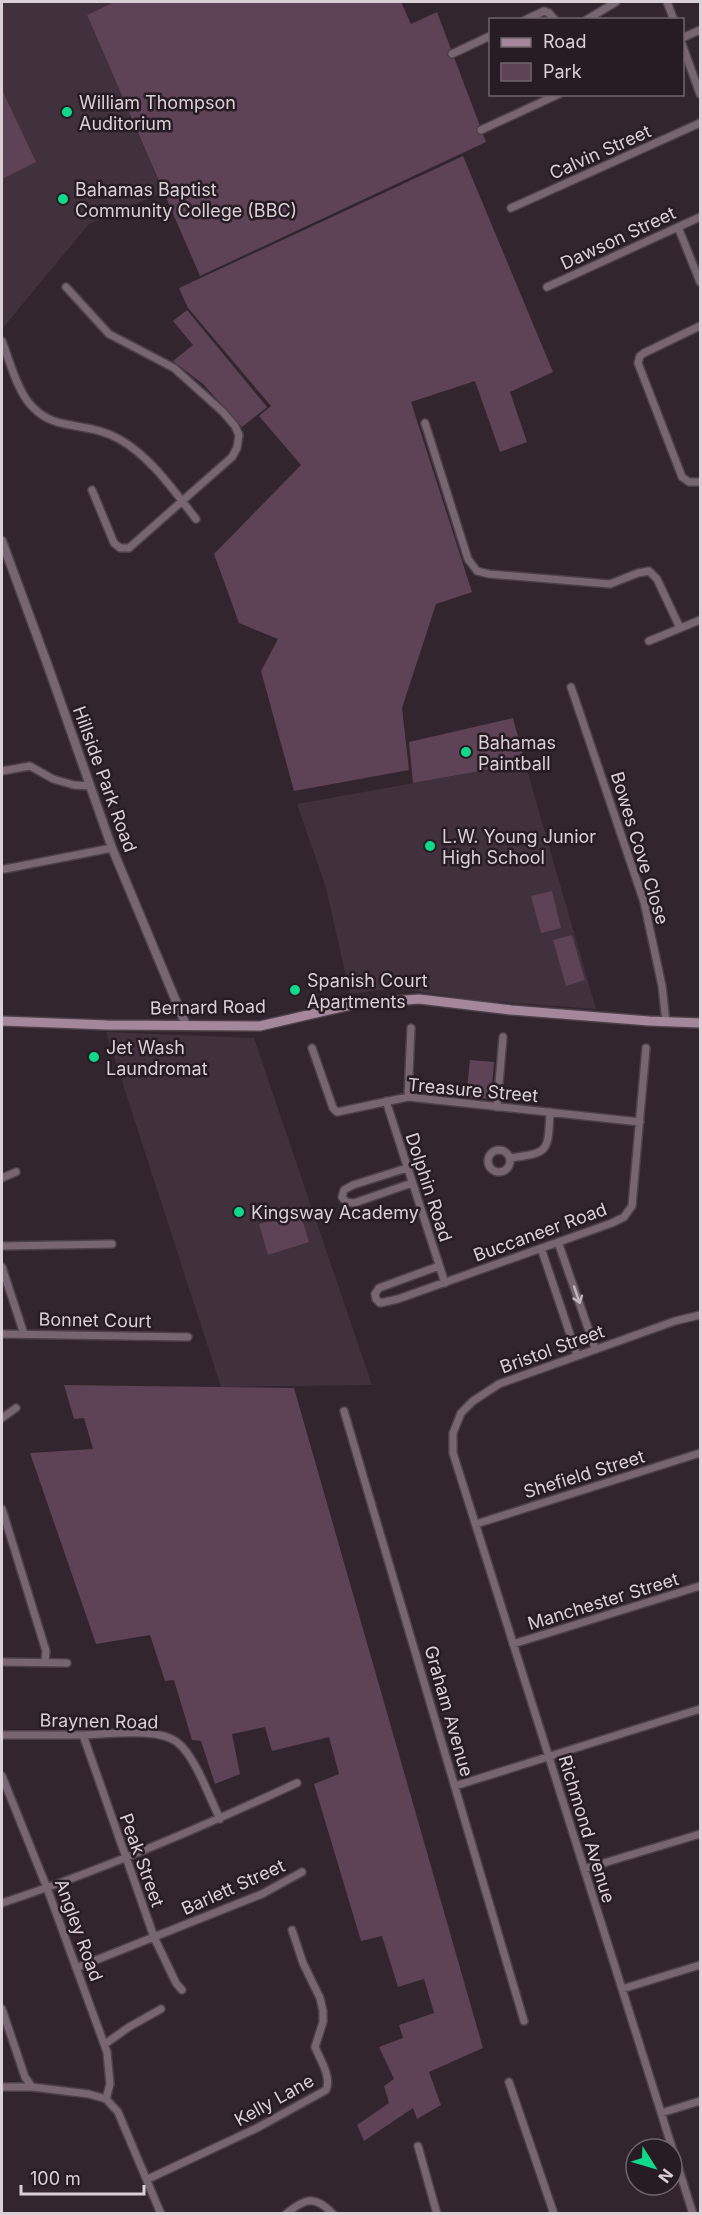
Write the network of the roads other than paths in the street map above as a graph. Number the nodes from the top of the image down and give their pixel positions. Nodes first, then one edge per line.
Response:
1 (616, 2) edge
2 (667, 2) edge
3 (529, 18) edge
4 (553, 18) edge
5 (589, 18) edge
6 (673, 18) edge
7 (700, 30) edge
8 (489, 36) edge
9 (684, 37) edge
10 (684, 50) edge
11 (452, 54) dead end
12 (700, 94) edge
13 (555, 96) edge
14 (700, 123) edge
15 (481, 130) dead end
16 (511, 208) dead end
17 (700, 217) edge
18 (678, 227) junction
19 (700, 282) edge
20 (66, 287) dead end
21 (548, 287) dead end
22 (700, 326) edge
23 (2, 341) edge
24 (425, 423) dead end
25 (700, 482) edge
26 (92, 490) dead end
27 (182, 501) junction
28 (196, 519) dead end
29 (2, 541) edge
30 (700, 620) edge
31 (680, 628) junction
32 (649, 641) dead end
33 (571, 687) dead end
34 (2, 771) edge
35 (89, 786) junction
36 (111, 848) junction
37 (5, 869) dead end
38 (2, 1021) edge
39 (666, 1022) junction
40 (700, 1023) edge
41 (186, 1025) junction
42 (411, 1028) dead end
43 (503, 1037) dead end
44 (312, 1048) dead end
45 (646, 1048) dead end
46 (408, 1097) junction
47 (386, 1101) junction
48 (497, 1107) junction
49 (550, 1112) junction
50 (640, 1122) junction
51 (510, 1158) dead end
52 (407, 1168) junction
53 (16, 1172) dead end
54 (2, 1178) edge
55 (412, 1183) junction
56 (558, 1242) junction
57 (112, 1244) dead end
58 (2, 1246) edge
59 (541, 1248) junction
60 (439, 1266) junction
61 (2, 1267) edge
62 (445, 1282) junction
63 (700, 1315) edge
64 (2, 1334) edge
65 (24, 1334) junction
66 (188, 1337) dead end
67 (595, 1348) junction
68 (577, 1355) junction
69 (16, 1408) dead end
70 (344, 1411) dead end
71 (2, 1418) edge
72 (453, 1453) joint
73 (700, 1453) edge
74 (2, 1509) edge
75 (476, 1524) junction
76 (700, 1586) edge
77 (513, 1644) junction
78 (2, 1662) edge
79 (45, 1662) junction
80 (67, 1663) dead end
81 (700, 1709) edge
82 (2, 1735) edge
83 (83, 1735) junction
84 (549, 1757) junction
85 (2, 1776) edge
86 (297, 1783) dead end
87 (455, 1786) junction
88 (220, 1819) junction
89 (700, 1834) edge
90 (126, 1859) junction
91 (584, 1869) junction
92 (302, 1872) dead end
93 (47, 1888) junction
94 (2, 1903) edge
95 (292, 1930) dead end
96 (154, 1937) junction
97 (700, 1965) edge
98 (76, 1968) junction
99 (622, 1989) junction
100 (182, 1990) dead end
101 (2, 2009) edge
102 (161, 2009) dead end
103 (524, 2020) dead end
104 (105, 2044) junction
105 (509, 2082) dead end
106 (2, 2087) edge
107 (32, 2087) junction
108 (106, 2099) junction
109 (700, 2101) edge
110 (661, 2113) junction
111 (418, 2146) dead end
112 (148, 2179) junction
113 (161, 2214) edge
114 (286, 2214) edge
115 (333, 2214) edge
116 (437, 2214) edge
117 (554, 2214) edge
118 (693, 2214) edge

1 - 5 street
2 - 6 street
3 - 4 street
7 - 9 street
8 - 11 street
10 - 12 street
13 - 15 street
14 - 16 street, Calvin Street
17 - 18 street, Dawson Street
18 - 19 street
18 - 21 street, Dawson Street
20 - 27 street
22 - 25 street
23 - 27 street
24 - 31 street
26 - 27 street
27 - 28 street
29 - 35 street, Hillside Park Road
30 - 31 street
31 - 32 street
33 - 39 street, Bowes Cove Close
34 - 35 street
35 - 36 street, Hillside Park Road
36 - 37 street
36 - 41 street, Hillside Park Road
38 - 41 main road, Bernard Road
39 - 40 main road, Bernard Road
39 - 41 main road, Bernard Road
42 - 46 street
43 - 48 street
44 - 47 street, Treasure Street
45 - 50 street, Buccaneer Road
46 - 47 street, Treasure Street
46 - 48 street, Treasure Street
47 - 52 street, Dolphin Road
48 - 49 street, Treasure Street
49 - 50 street, Treasure Street
49 - 51 street
50 - 56 street, Buccaneer Road
52 - 55 street, Dolphin Road
52 - 55 street
53 - 54 street
55 - 60 street, Dolphin Road
56 - 59 street, Buccaneer Road
56 -> 67 street
57 - 58 street
59 - 62 street, Buccaneer Road
59 - 68 street
60 - 62 street, Dolphin Road
60 - 62 street, Buccaneer Road
61 - 65 street
63 - 67 street, Bristol Street
64 - 65 street, Bonnet Court
65 - 66 street, Bonnet Court
67 - 68 street, Bristol Street
68 - 72 street, Bristol Street
69 - 71 street
70 - 87 street, Graham Avenue
72 - 75 street, Richmond Avenue
73 - 75 street, Shefield Street
74 - 79 street
75 - 77 street, Richmond Avenue
76 - 77 street, Manchester Street
77 - 84 street, Richmond Avenue
78 - 79 street
79 - 80 street
81 - 84 street
82 - 83 street, Braynen Road
83 - 88 street, Braynen Road
83 - 90 street, Peak Street
84 - 87 street
84 - 91 street, Richmond Avenue
85 - 93 street, Angley Road
86 - 88 street
87 - 103 street, Graham Avenue
88 - 90 street
89 - 91 street
90 - 93 street
90 - 96 street, Peak Street
91 - 99 street, Richmond Avenue
92 - 96 street, Barlett Street
93 - 94 street
93 - 98 street, Angley Road
95 - 112 street, Kelly Lane
96 - 98 street, Barlett Street
96 - 100 street, Peak Street
97 - 99 street
98 - 104 street, Angley Road
99 - 110 street, Richmond Avenue
101 - 107 street
102 - 104 street
104 - 108 street, Angley Road
105 - 117 street
106 - 107 street
107 - 108 street
108 - 112 street
109 - 110 street
110 - 118 street, Richmond Avenue
111 - 116 street
112 - 113 street
114 - 115 street

